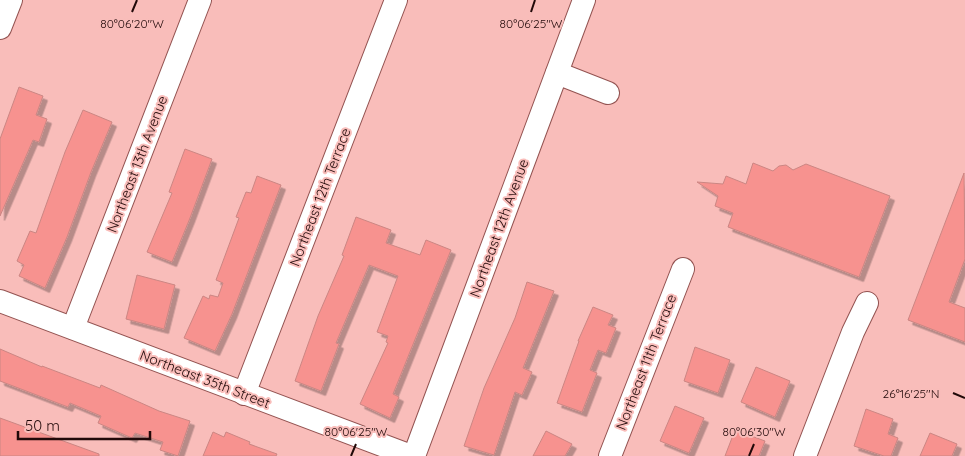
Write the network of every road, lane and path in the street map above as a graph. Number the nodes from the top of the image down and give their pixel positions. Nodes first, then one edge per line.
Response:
1 (11, 0) edge
2 (200, 0) edge
3 (396, 0) edge
4 (584, 0) edge
5 (0, 28) edge
6 (557, 73) junction
7 (608, 93) dead end
8 (683, 269) dead end
9 (0, 301) edge
10 (867, 303) dead end
11 (73, 328) junction
12 (244, 394) junction
13 (413, 456) edge
14 (610, 456) edge
15 (805, 456) edge

1 - 5 street
2 - 11 street, Northeast 13th Avenue
3 - 12 street, Northeast 12th Terrace
4 - 6 street, Northeast 12th Avenue
6 - 7 street
6 - 13 street, Northeast 12th Avenue
8 - 14 street, Northeast 11th Terrace
9 - 11 street, Northeast 35th Street
10 - 15 street
11 - 12 street, Northeast 35th Street
12 - 13 street, Northeast 35th Street

